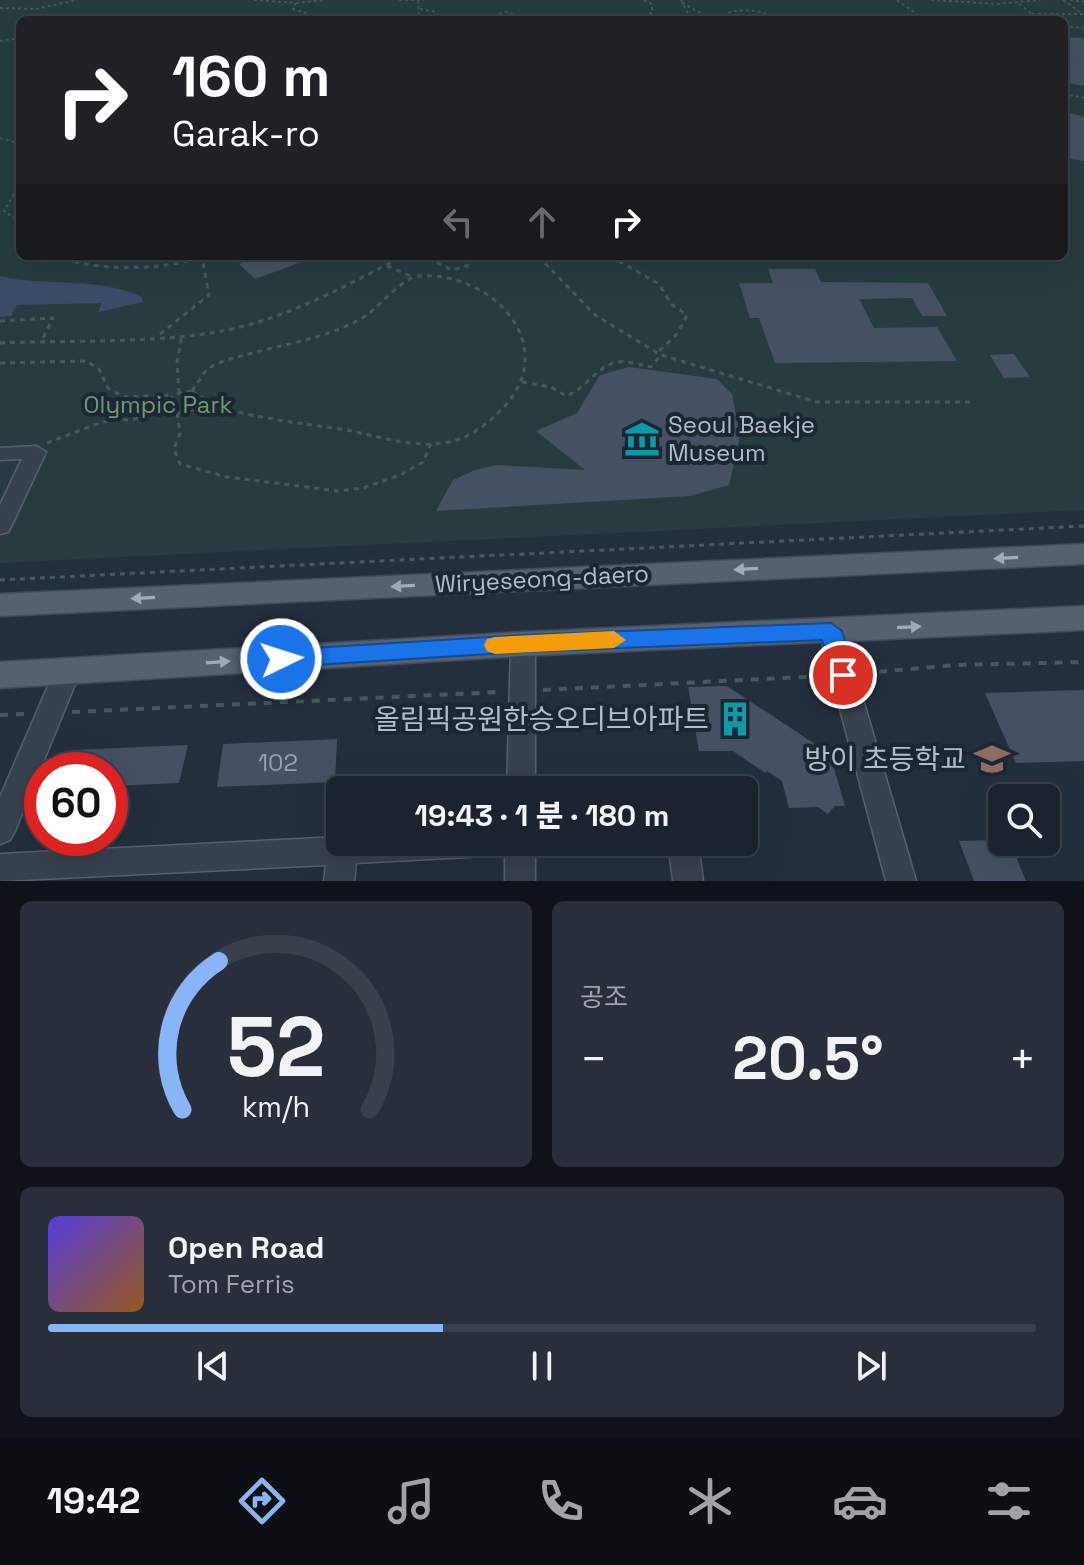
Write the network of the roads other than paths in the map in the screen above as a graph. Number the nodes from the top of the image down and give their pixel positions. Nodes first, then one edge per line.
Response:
1 (0, 454) edge
2 (0, 527) edge
3 (1084, 554) edge
4 (0, 605) edge
5 (1077, 616) edge
6 (831, 631) junction
7 (523, 644) junction
8 (67, 672) junction
9 (0, 675) edge
10 (521, 776) edge
11 (0, 831) edge
12 (410, 856) edge
13 (520, 856) edge
14 (685, 856) edge
15 (341, 866) edge
16 (0, 868) edge
17 (171, 871) edge
18 (520, 881) edge
19 (688, 881) edge
20 (901, 881) edge

1 - 2 street
3 -> 4 main road, Wiryeseong-daero
6 -> 5 main road
6 - 7 main road
6 - 20 street
8 -> 7 main road
7 - 10 street
8 - 9 main road
8 - 11 street
12 - 15 street
13 - 18 street
14 - 19 street
15 - 17 street
16 - 17 street

